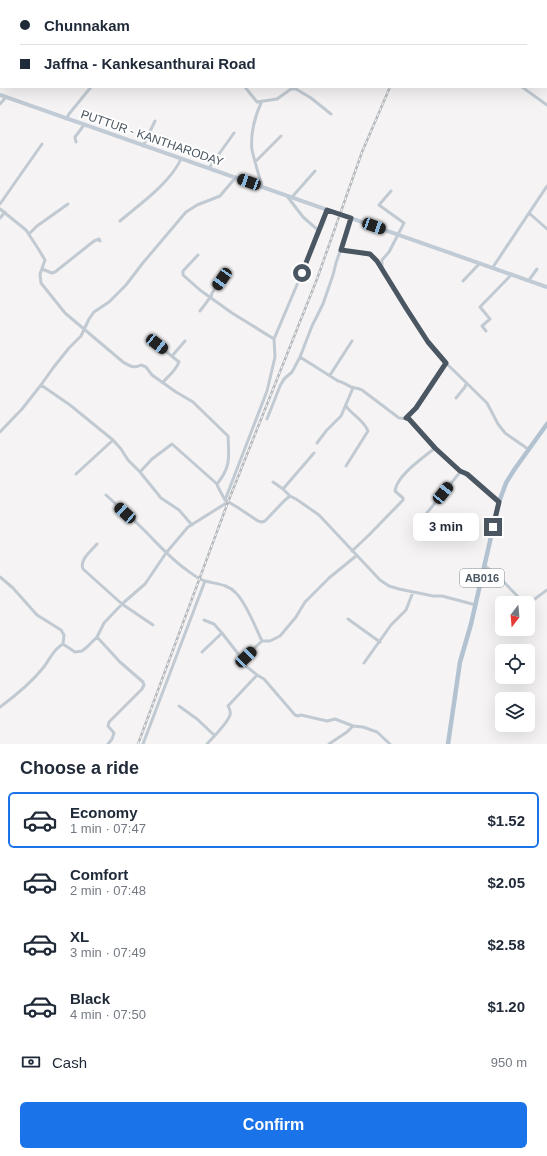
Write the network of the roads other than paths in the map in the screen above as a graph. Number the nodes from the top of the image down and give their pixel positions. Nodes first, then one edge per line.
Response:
1 (90, 88) edge
2 (246, 88) edge
3 (523, 88) edge
4 (0, 95) edge
5 (6, 97) junction
6 (262, 101) junction
7 (0, 104) edge
8 (547, 106) edge
9 (331, 114) dead end
10 (66, 119) junction
11 (155, 121) dead end
12 (84, 125) junction
13 (234, 133) dead end
14 (281, 136) dead end
15 (76, 142) dead end
16 (42, 144) dead end
17 (143, 146) junction
18 (181, 159) junction
19 (255, 162) junction
20 (208, 168) junction
21 (315, 171) dead end
22 (236, 177) junction
23 (547, 186) edge
24 (262, 187) junction
25 (391, 191) dead end
26 (286, 195) junction
27 (292, 197) junction
28 (0, 204) edge
29 (68, 204) dead end
30 (0, 209) edge
31 (327, 210) junction
32 (5, 212) junction
33 (529, 213) junction
34 (0, 218) edge
35 (351, 218) junction
36 (120, 221) dead end
37 (547, 229) edge
38 (319, 231) junction
39 (29, 234) junction
40 (398, 234) junction
41 (100, 241) dead end
42 (341, 250) junction
43 (198, 255) dead end
44 (480, 263) junction
45 (493, 267) junction
46 (42, 269) junction
47 (382, 269) junction
48 (537, 269) dead end
49 (512, 274) junction
50 (222, 279) dead end
51 (529, 280) junction
52 (463, 281) dead end
53 (547, 286) edge
54 (211, 298) junction
55 (200, 311) dead end
56 (85, 330) junction
57 (486, 331) dead end
58 (156, 337) dead end
59 (274, 339) junction
60 (352, 341) dead end
61 (185, 342) dead end
62 (172, 356) junction
63 (300, 357) junction
64 (446, 363) junction
65 (330, 375) junction
66 (163, 382) junction
67 (466, 384) junction
68 (41, 385) junction
69 (353, 388) junction
70 (456, 398) dead end
71 (346, 406) junction
72 (406, 418) junction
73 (267, 419) dead end
74 (547, 424) edge
75 (542, 430) junction
76 (0, 432) edge
77 (547, 433) edge
78 (113, 440) junction
79 (317, 443) dead end
80 (435, 448) junction
81 (528, 449) junction
82 (314, 453) dead end
83 (346, 466) dead end
84 (460, 471) junction
85 (140, 472) junction
86 (76, 474) dead end
87 (273, 482) dead end
88 (217, 484) junction
89 (283, 489) junction
90 (106, 496) dead end
91 (290, 496) junction
92 (227, 501) junction
93 (499, 502) junction
94 (426, 514) dead end
95 (192, 525) junction
96 (96, 544) dead end
97 (352, 550) junction
98 (166, 553) junction
99 (356, 556) junction
100 (485, 566) junction
101 (0, 577) edge
102 (205, 581) junction
103 (547, 590) edge
104 (413, 592) junction
105 (517, 596) edge
106 (535, 599) edge
107 (122, 604) junction
108 (476, 605) junction
109 (348, 619) dead end
110 (204, 620) dead end
111 (153, 624) dead end
112 (222, 632) junction
113 (97, 637) junction
114 (262, 641) junction
115 (380, 642) junction
116 (63, 644) junction
117 (202, 652) dead end
118 (243, 660) junction
119 (364, 663) dead end
120 (257, 675) junction
121 (179, 706) dead end
122 (0, 707) edge
123 (353, 726) junction
124 (214, 736) junction
125 (108, 744) edge
126 (143, 744) edge
127 (208, 744) edge
128 (329, 744) edge
129 (390, 744) edge
130 (448, 744) edge

1 - 10 street
2 - 6 street
3 - 8 street
4 - 5 main road, PUTTUR - KANTHARODAY
5 - 7 street
5 - 10 main road, PUTTUR - KANTHARODAY
6 - 9 street
6 - 19 street
10 - 12 main road, PUTTUR - KANTHARODAY
11 - 17 street
12 - 15 street
12 - 17 main road, PUTTUR - KANTHARODAY
13 - 20 street
14 - 19 street
16 - 28 street
17 - 18 main road, PUTTUR - KANTHARODAY
18 - 20 main road, PUTTUR - KANTHARODAY
18 - 36 street
19 - 24 street
20 - 22 main road, PUTTUR - KANTHARODAY
21 - 27 street
22 - 24 main road, PUTTUR - KANTHARODAY
22 - 56 street
23 - 33 street
24 - 26 main road, PUTTUR - KANTHARODAY
25 - 40 street
26 - 27 main road, PUTTUR - KANTHARODAY
26 - 38 street
27 - 31 main road, PUTTUR - KANTHARODAY
29 - 39 street
30 - 32 street
31 - 35 main road, PUTTUR - KANTHARODAY
31 - 38 street
32 - 34 street
32 - 39 street
33 - 37 street
33 - 45 street
35 - 40 main road, PUTTUR - KANTHARODAY
35 - 42 street
38 - 59 street
39 - 46 street
40 - 44 main road, PUTTUR - KANTHARODAY
40 - 47 street
41 - 46 street
42 - 47 street
42 - 63 street
43 - 54 street
44 - 45 main road, PUTTUR - KANTHARODAY
44 - 52 street
45 - 49 main road, PUTTUR - KANTHARODAY
46 - 56 street
47 - 64 street
48 - 51 street
49 - 51 main road, PUTTUR - KANTHARODAY
49 - 57 street
50 - 54 street
51 - 53 main road, PUTTUR - KANTHARODAY
54 - 55 street
54 - 59 street
56 - 66 street
56 - 68 street
58 - 62 street
59 - 92 street
60 - 65 street
61 - 62 street
62 - 66 street
63 - 65 street
63 - 73 street
64 - 67 street
64 - 72 street
65 - 69 street
66 - 88 street
67 - 70 street
67 - 81 street
68 - 76 street
68 - 78 street
69 - 71 street
69 - 72 street
71 - 79 street
71 - 83 street
72 - 80 street
74 - 75 main road, AB016
75 - 77 street
75 - 81 main road, AB016
78 - 85 street
78 - 86 street
80 - 84 street
80 - 97 street
81 - 93 main road, AB016
82 - 89 street
84 - 93 street
84 - 94 street
85 - 88 street
85 - 95 street
87 - 89 street
88 - 92 street
89 - 91 street
90 - 98 street
91 - 92 street
91 - 97 street
92 - 95 street
93 - 100 main road, AB016
95 - 98 street
96 - 107 street
97 - 99 street
98 - 102 street
98 - 107 street
99 - 104 street
99 - 114 street
100 - 105 street
100 - 108 main road, AB016
101 - 116 street
102 - 114 street
102 - 126 street
103 - 106 street
104 - 108 street
104 - 115 street
107 - 111 street
107 - 113 street
108 - 130 main road, AB016
109 - 115 street
110 - 112 street
112 - 117 street
112 - 118 street
113 - 116 street
113 - 125 street
114 - 118 street
115 - 119 street
116 - 122 street
118 - 120 street
120 - 123 street
120 - 124 street
121 - 124 street
123 - 128 street
123 - 129 street
124 - 127 street

